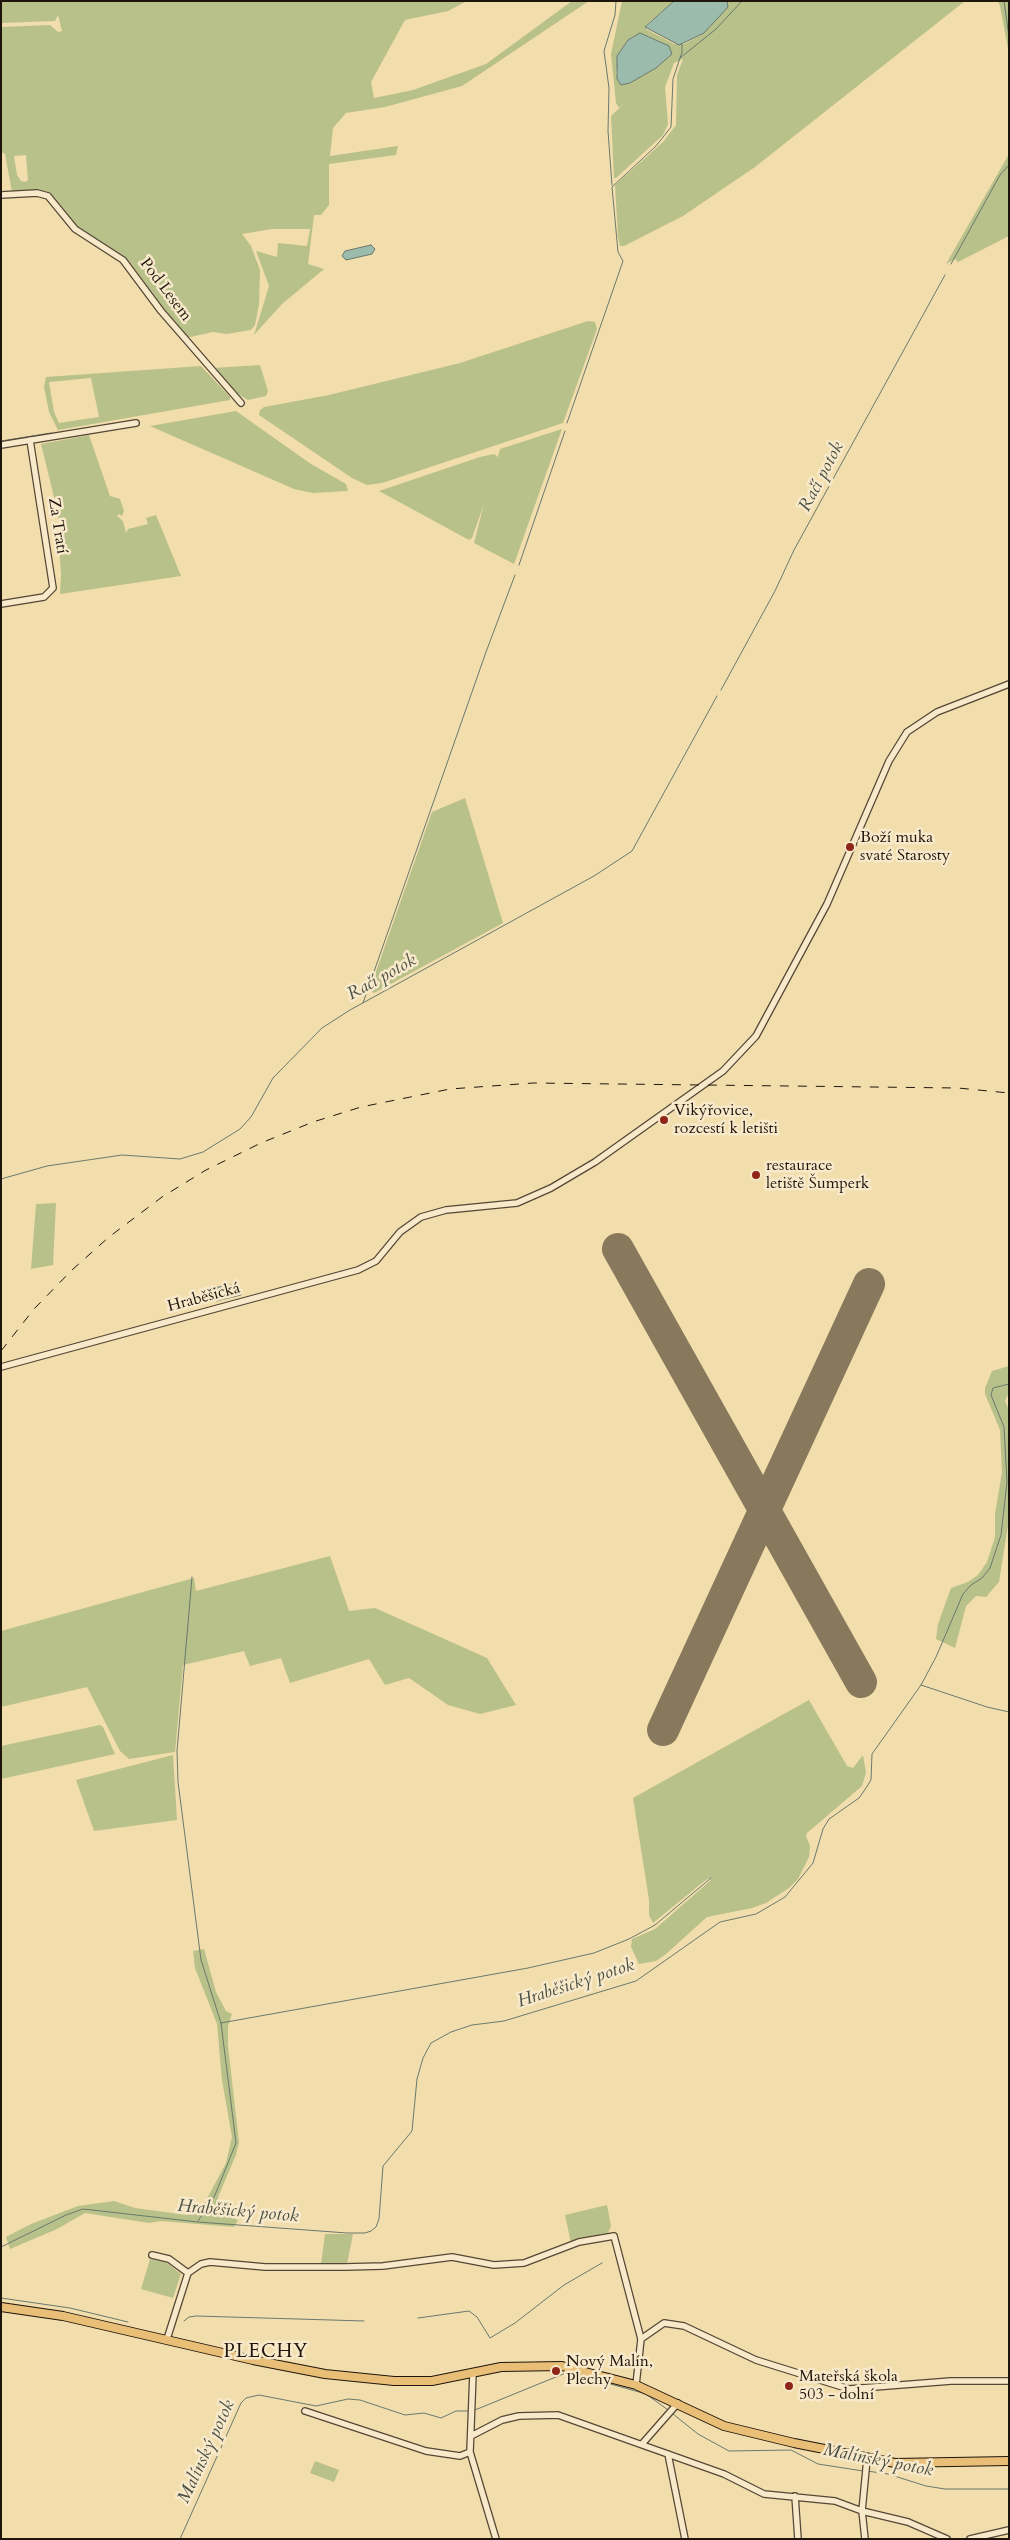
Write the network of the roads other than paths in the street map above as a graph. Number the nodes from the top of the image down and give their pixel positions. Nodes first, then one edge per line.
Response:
1 (1, 195) edge
2 (241, 403) dead end
3 (136, 422) dead end
4 (30, 440) junction
5 (1, 445) edge
6 (1, 604) edge
7 (1009, 684) edge
8 (1, 1367) edge
9 (152, 2255) dead end
10 (188, 2272) junction
11 (1, 2307) edge
12 (167, 2339) junction
13 (641, 2339) junction
14 (473, 2373) junction
15 (1009, 2381) edge
16 (636, 2385) junction
17 (673, 2408) junction
18 (305, 2411) dead end
19 (471, 2436) junction
20 (642, 2444) junction
21 (470, 2452) junction
22 (668, 2454) junction
23 (868, 2459) junction
24 (1009, 2461) edge
25 (794, 2496) junction
26 (862, 2511) junction
27 (1009, 2530) edge
28 (984, 2537) edge
29 (496, 2539) edge
30 (685, 2539) edge
31 (798, 2539) edge
32 (865, 2539) edge
33 (947, 2539) edge
34 (970, 2539) edge

1 - 2 street, Pod Lesem
3 - 4 street
4 - 5 street
4 - 6 street, Za Tratí
7 - 8 street, Hraběšická
9 - 10 street
10 - 12 street
10 - 13 street
11 - 12 main road
12 - 14 main road
13 - 15 street
13 - 16 street
14 - 16 main road
14 - 19 street
16 - 17 main road
17 - 20 street
17 - 23 main road
18 - 21 street
19 - 20 street
19 - 21 street
20 - 22 street
21 - 29 street
22 - 25 street
22 - 30 street
23 - 24 main road
23 - 26 street
25 - 26 street
25 - 31 street
26 - 32 street
26 - 33 street
27 - 28 street
28 - 34 street

